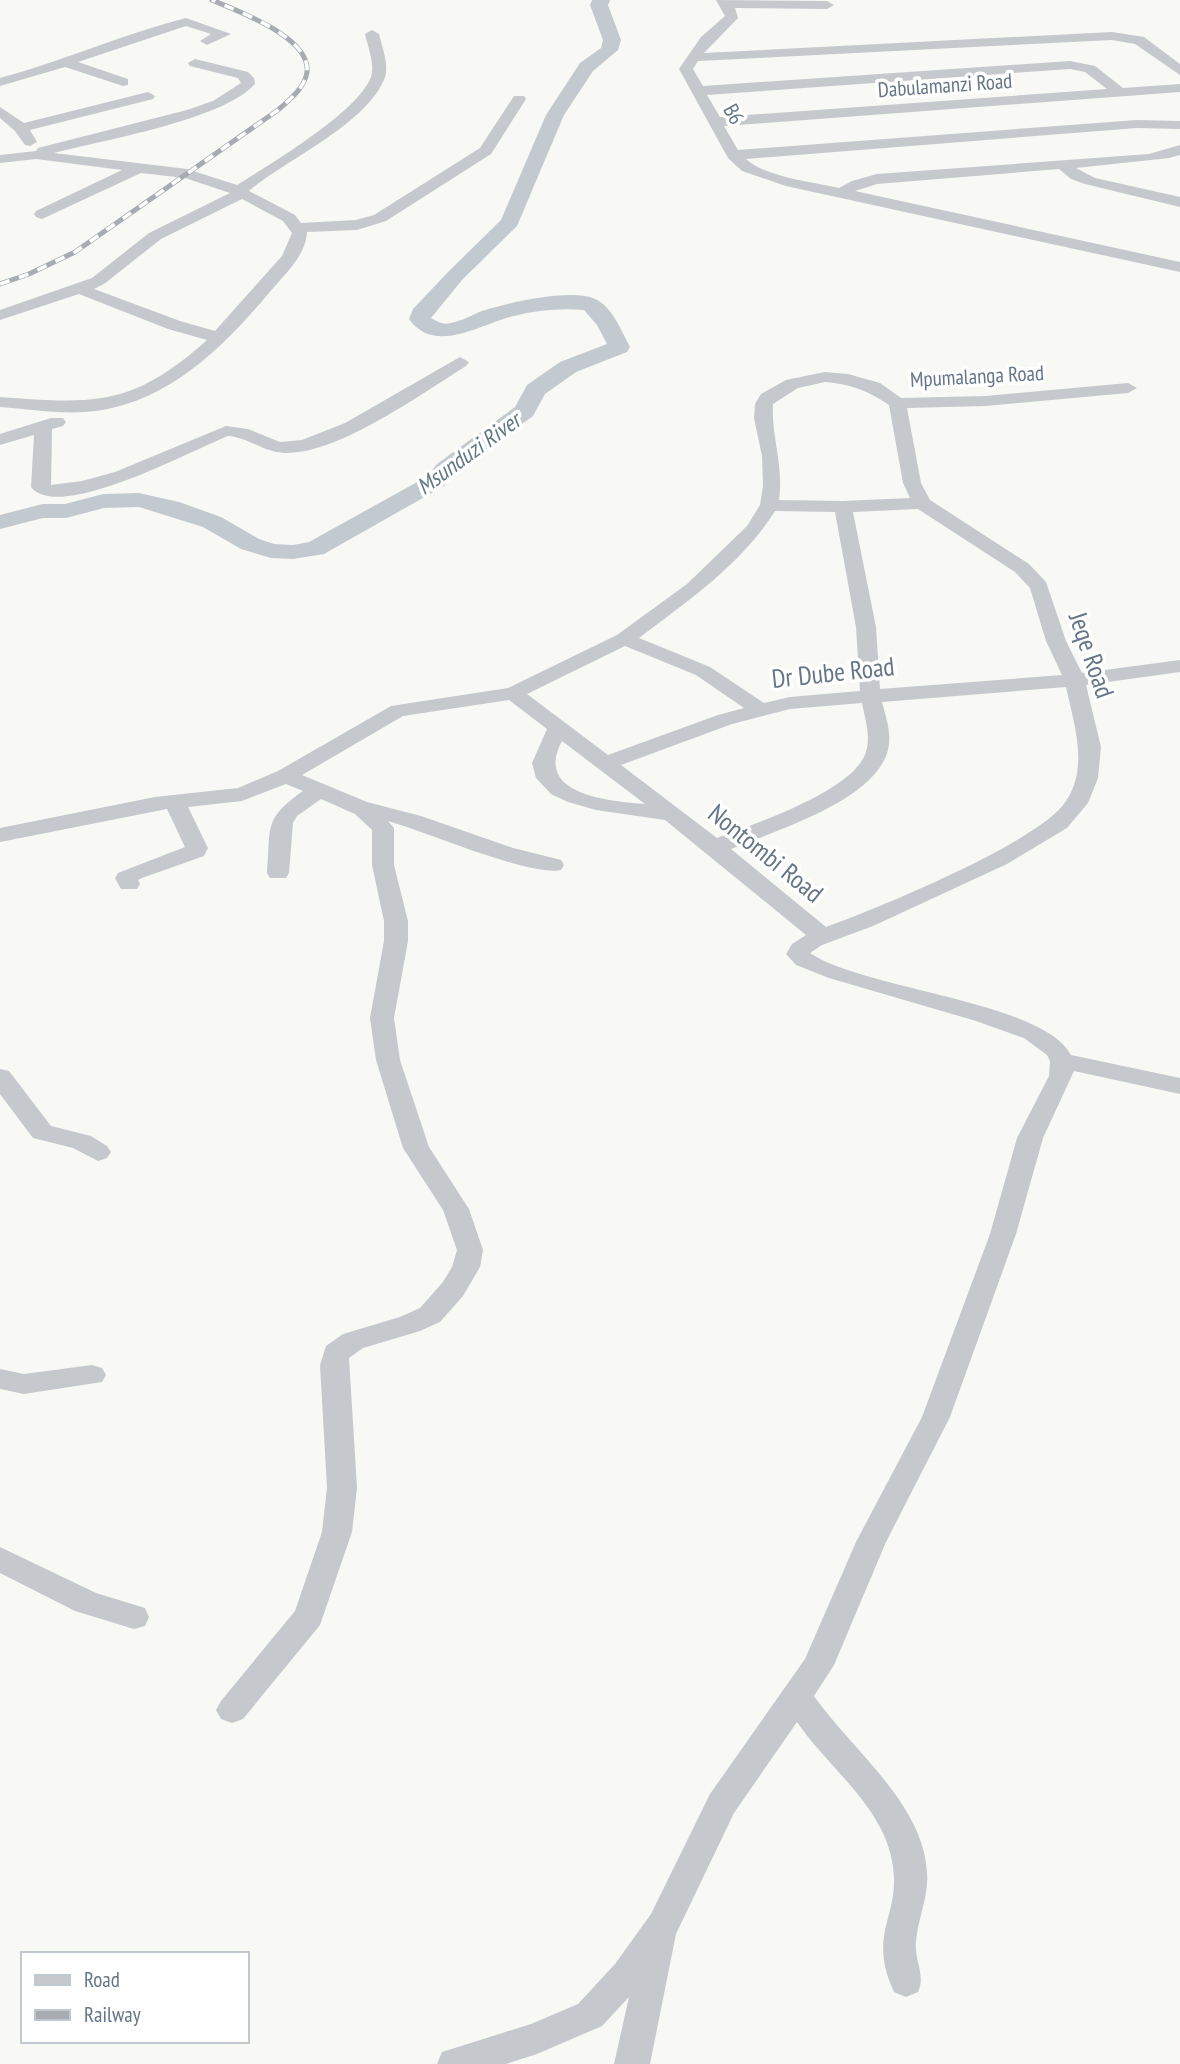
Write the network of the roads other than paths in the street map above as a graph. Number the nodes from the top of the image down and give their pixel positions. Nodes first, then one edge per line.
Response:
1 (724, 2) edge
2 (827, 5) dead end
3 (372, 34) dead end
4 (207, 41) dead end
5 (692, 57) junction
6 (195, 62) dead end
7 (66, 63) junction
8 (1180, 71) edge
9 (0, 82) edge
10 (123, 82) dead end
11 (1180, 88) edge
12 (697, 91) junction
13 (1121, 93) junction
14 (148, 96) dead end
15 (519, 99) dead end
16 (0, 111) edge
17 (714, 122) junction
18 (1180, 125) edge
19 (22, 128) junction
20 (1180, 149) edge
21 (36, 154) junction
22 (733, 155) junction
23 (0, 159) edge
24 (1062, 164) junction
25 (140, 168) junction
26 (240, 192) junction
27 (841, 193) junction
28 (1180, 202) edge
29 (42, 214) dead end
30 (298, 228) junction
31 (1180, 267) edge
32 (80, 289) junction
33 (0, 315) edge
34 (220, 338) junction
35 (460, 362) dead end
36 (1128, 388) dead end
37 (0, 402) edge
38 (897, 403) junction
39 (93, 407) junction
40 (43, 426) junction
41 (0, 440) edge
42 (922, 503) junction
43 (769, 505) junction
44 (843, 507) junction
45 (624, 639) junction
46 (1180, 666) edge
47 (1076, 680) junction
48 (513, 693) junction
49 (871, 695) junction
50 (759, 709) junction
51 (559, 728) junction
52 (606, 763) junction
53 (286, 776) junction
54 (319, 789) junction
55 (174, 802) junction
56 (363, 809) junction
57 (674, 814) junction
58 (0, 835) edge
59 (716, 847) junction
60 (553, 865) dead end
61 (278, 873) dead end
62 (129, 884) dead end
63 (822, 936) junction
64 (1062, 1061) junction
65 (0, 1077) edge
66 (1180, 1086) edge
67 (98, 1152) dead end
68 (92, 1375) dead end
69 (0, 1379) edge
70 (0, 1559) edge
71 (134, 1617) dead end
72 (798, 1698) junction
73 (232, 1710) dead end
74 (663, 1925) junction
75 (906, 1981) dead end
76 (455, 2064) edge
77 (632, 2064) edge

1 - 2 street
1 - 5 street
3 - 26 street
4 - 7 street
5 - 8 street
5 - 12 street, B6
6 - 21 street
7 - 9 street
7 - 10 street
11 - 13 street, Dabulamanzi Road
12 - 13 street
12 - 17 street, B6
13 - 17 street, Dabulamanzi Road
14 - 19 street
15 - 30 street
16 - 19 street
17 - 22 street, B6
18 - 22 street
19 - 21 street
20 - 24 street
21 - 23 street
21 - 25 street
22 - 27 street, B6
24 - 27 street
24 - 28 street
25 - 26 street
25 - 29 street
26 - 30 street
26 - 32 street
27 - 31 street, B6
30 - 34 street
32 - 33 street
32 - 34 street
34 - 39 street
35 - 40 street
36 - 38 street, Mpumalanga Road
37 - 39 street
38 - 42 street
38 - 43 street, Mpumalanga Road
39 - 40 street
40 - 41 street
42 - 44 street
42 - 47 street, Jeqe Road
43 - 44 street
43 - 45 street
44 - 49 street
45 - 48 street
45 - 50 street
46 - 47 street, Dr Dube Road
47 - 49 street, Dr Dube Road
47 - 63 street, Jeqe Road
48 - 51 street, Nontombi Road
48 - 53 street
49 - 50 street, Dr Dube Road
49 - 59 street
50 - 52 street, Dr Dube Road
51 - 52 street, Nontombi Road
51 - 57 street, Nontombi Road
52 - 57 street, Nontombi Road
53 - 54 street
53 - 55 street
54 - 56 street
54 - 61 street
55 - 58 street
55 - 62 street
56 - 60 street
56 - 73 street
57 - 59 street, Nontombi Road
59 - 63 street, Nontombi Road
63 - 64 street
64 - 66 street
64 - 72 street
65 - 67 street
68 - 69 street
70 - 71 street
72 - 74 street
72 - 75 street
74 - 76 street
74 - 77 street

